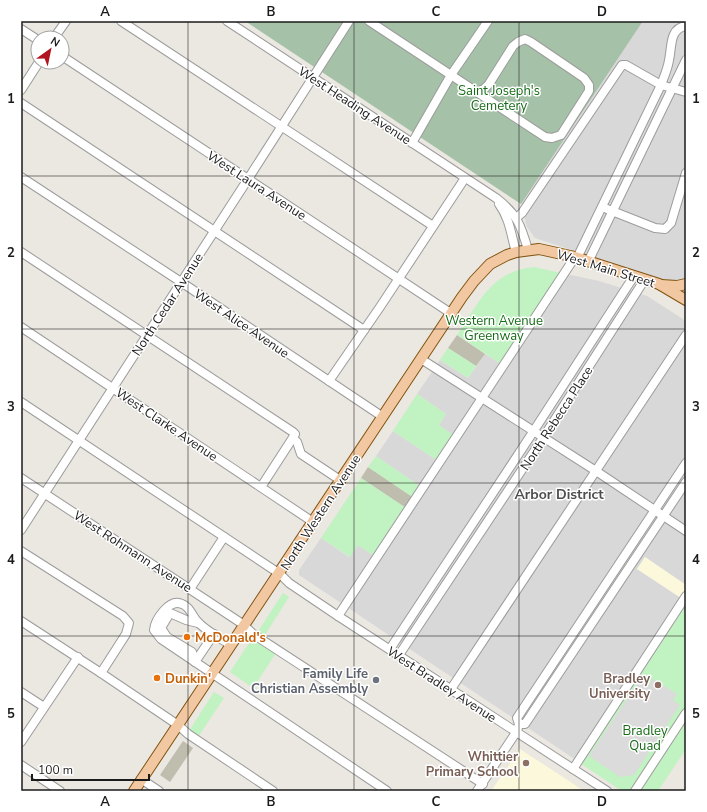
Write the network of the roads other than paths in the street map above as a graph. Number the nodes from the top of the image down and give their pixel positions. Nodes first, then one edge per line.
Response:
1 (66, 21) edge
2 (122, 21) edge
3 (227, 21) edge
4 (349, 21) edge
5 (369, 21) edge
6 (488, 21) edge
7 (686, 26) edge
8 (21, 29) edge
9 (60, 30) edge
10 (30, 35) edge
11 (686, 60) edge
12 (70, 61) edge
13 (34, 70) edge
14 (451, 75) junction
15 (312, 77) junction
16 (662, 85) junction
17 (672, 88) junction
18 (21, 90) edge
19 (476, 92) junction
20 (686, 92) edge
21 (21, 103) edge
22 (281, 126) junction
23 (412, 143) junction
24 (686, 173) edge
25 (21, 177) edge
26 (465, 178) junction
27 (248, 179) junction
28 (482, 189) junction
29 (603, 207) junction
30 (612, 211) junction
31 (516, 218) junction
32 (433, 226) junction
33 (214, 232) junction
34 (522, 251) junction
35 (21, 252) edge
36 (576, 258) junction
37 (588, 262) junction
38 (634, 276) junction
39 (398, 278) junction
40 (645, 280) junction
41 (181, 282) junction
42 (659, 284) junction
43 (686, 284) edge
44 (686, 300) edge
45 (452, 314) junction
46 (21, 327) edge
47 (364, 330) junction
48 (146, 335) junction
49 (686, 335) edge
50 (421, 359) junction
51 (329, 381) junction
52 (112, 387) junction
53 (482, 399) junction
54 (21, 402) edge
55 (382, 417) junction
56 (534, 432) junction
57 (293, 438) junction
58 (543, 438) junction
59 (78, 440) junction
60 (686, 463) edge
61 (596, 471) junction
62 (21, 478) edge
63 (340, 480) junction
64 (686, 482) edge
65 (261, 487) junction
66 (44, 493) junction
67 (655, 510) junction
68 (664, 516) junction
69 (313, 522) junction
70 (21, 530) edge
71 (686, 531) edge
72 (224, 537) junction
73 (21, 550) edge
74 (280, 574) junction
75 (190, 589) junction
76 (686, 596) edge
77 (338, 616) junction
78 (21, 621) edge
79 (198, 623) junction
80 (244, 625) junction
81 (214, 634) junction
82 (231, 645) junction
83 (390, 649) junction
84 (399, 655) junction
85 (78, 657) junction
86 (195, 662) junction
87 (102, 673) junction
88 (213, 674) junction
89 (451, 689) junction
90 (21, 692) edge
91 (44, 707) junction
92 (686, 713) edge
93 (178, 725) junction
94 (518, 728) junction
95 (21, 742) edge
96 (21, 765) edge
97 (573, 769) junction
98 (141, 779) junction
99 (482, 784) junction
100 (60, 791) edge
101 (134, 791) edge
102 (159, 791) edge
103 (273, 791) edge
104 (387, 791) edge
105 (477, 791) edge
106 (607, 791) edge
107 (635, 791) edge

1 - 9 street
2 - 22 street
3 - 15 street, West Heading Avenue
4 - 15 street, North Cedar Avenue
5 - 14 street
6 - 14 street
7 - 16 street
8 - 10 street
11 - 17 street
12 - 27 street, West Laura Avenue
13 - 18 street
14 - 19 street
14 - 23 street
15 - 22 street, North Cedar Avenue
15 - 23 street, West Heading Avenue
16 - 17 street
16 - 29 street
16 - 31 street
17 - 20 street
17 - 30 street
19 - 19 street
21 - 33 street
22 - 27 street, North Cedar Avenue
22 - 32 street
23 - 26 street, West Heading Avenue
24 - 30 street
25 - 41 street, West Alice Avenue
26 - 28 street, West Heading Avenue
26 - 32 street
27 - 33 street, North Cedar Avenue
27 - 39 street, West Laura Avenue
28 - 31 street, West Heading Avenue
28 - 34 street, West Heading Avenue
29 - 30 street
29 - 36 street
30 - 37 street
31 - 34 street, West Heading Avenue
32 - 39 street
33 - 41 street, North Cedar Avenue
33 - 47 street
34 - 36 main road, West Main Street
34 - 45 main road, North Western Avenue
35 - 48 street
36 - 37 main road, West Main Street
36 - 53 street
37 - 38 main road, West Main Street
38 - 40 main road, West Main Street
38 - 56 street, North Rebecca Place
39 - 45 street, West Laura Avenue
39 - 47 street
40 - 42 main road, West Main Street
40 - 58 street, North Rebecca Place
41 - 48 street, North Cedar Avenue
41 - 51 street, West Alice Avenue
42 - 43 main road
42 - 44 main road, West Main Street
45 - 50 main road, North Western Avenue
46 - 52 street, West Clarke Avenue
47 - 51 street
48 - 52 street, North Cedar Avenue
48 - 57 street
49 - 61 street
50 - 53 street
50 - 55 main road, North Western Avenue
51 - 55 street, West Alice Avenue
52 - 59 street, North Cedar Avenue
52 - 65 street, West Clarke Avenue
53 - 56 street
53 - 77 street
54 - 59 street, West Bradley Avenue
55 - 63 main road, North Western Avenue
56 - 58 street
56 - 83 street, North Rebecca Place
57 - 63 street
57 - 65 street
58 - 61 street
58 - 84 street, North Rebecca Place
59 - 66 street, North Cedar Avenue
59 - 72 street, West Bradley Avenue
60 - 67 street
61 - 67 street
61 - 89 street
62 - 66 street, West Rohmann Avenue
63 - 69 main road, North Western Avenue
64 - 68 street
65 - 69 street, West Clarke Avenue
66 - 70 street, North Cedar Avenue
66 - 75 street, West Rohmann Avenue
67 - 68 street
67 - 94 street
68 - 71 street
68 - 94 street
69 - 74 main road, North Western Avenue
72 - 74 street, West Bradley Avenue
72 - 75 street
73 - 87 street
74 - 77 street, West Bradley Avenue
74 - 80 main road, North Western Avenue
75 - 80 street, West Rohmann Avenue
76 - 97 street
77 - 83 street, West Bradley Avenue
78 - 85 street
79 - 81 street
79 - 86 street
79 - 86 street
80 - 82 main road, North Western Avenue
80 - 99 street, West Rohmann Avenue
81 - 82 street
81 - 86 street
82 - 88 main road, North Western Avenue
83 - 84 street, West Bradley Avenue
84 - 89 street, West Bradley Avenue
85 - 87 street
85 - 91 street
86 - 88 street
87 - 93 street
88 - 93 main road, North Western Avenue
88 - 104 street
89 - 94 street, West Bradley Avenue
90 - 91 street
91 - 95 street
92 - 107 street
93 - 98 main road, North Western Avenue
93 - 103 street
94 - 97 street, West Bradley Avenue
94 - 99 street
96 - 100 street
97 - 106 street, West Bradley Avenue
98 - 101 main road, North Western Avenue
98 - 102 street
99 - 105 street

